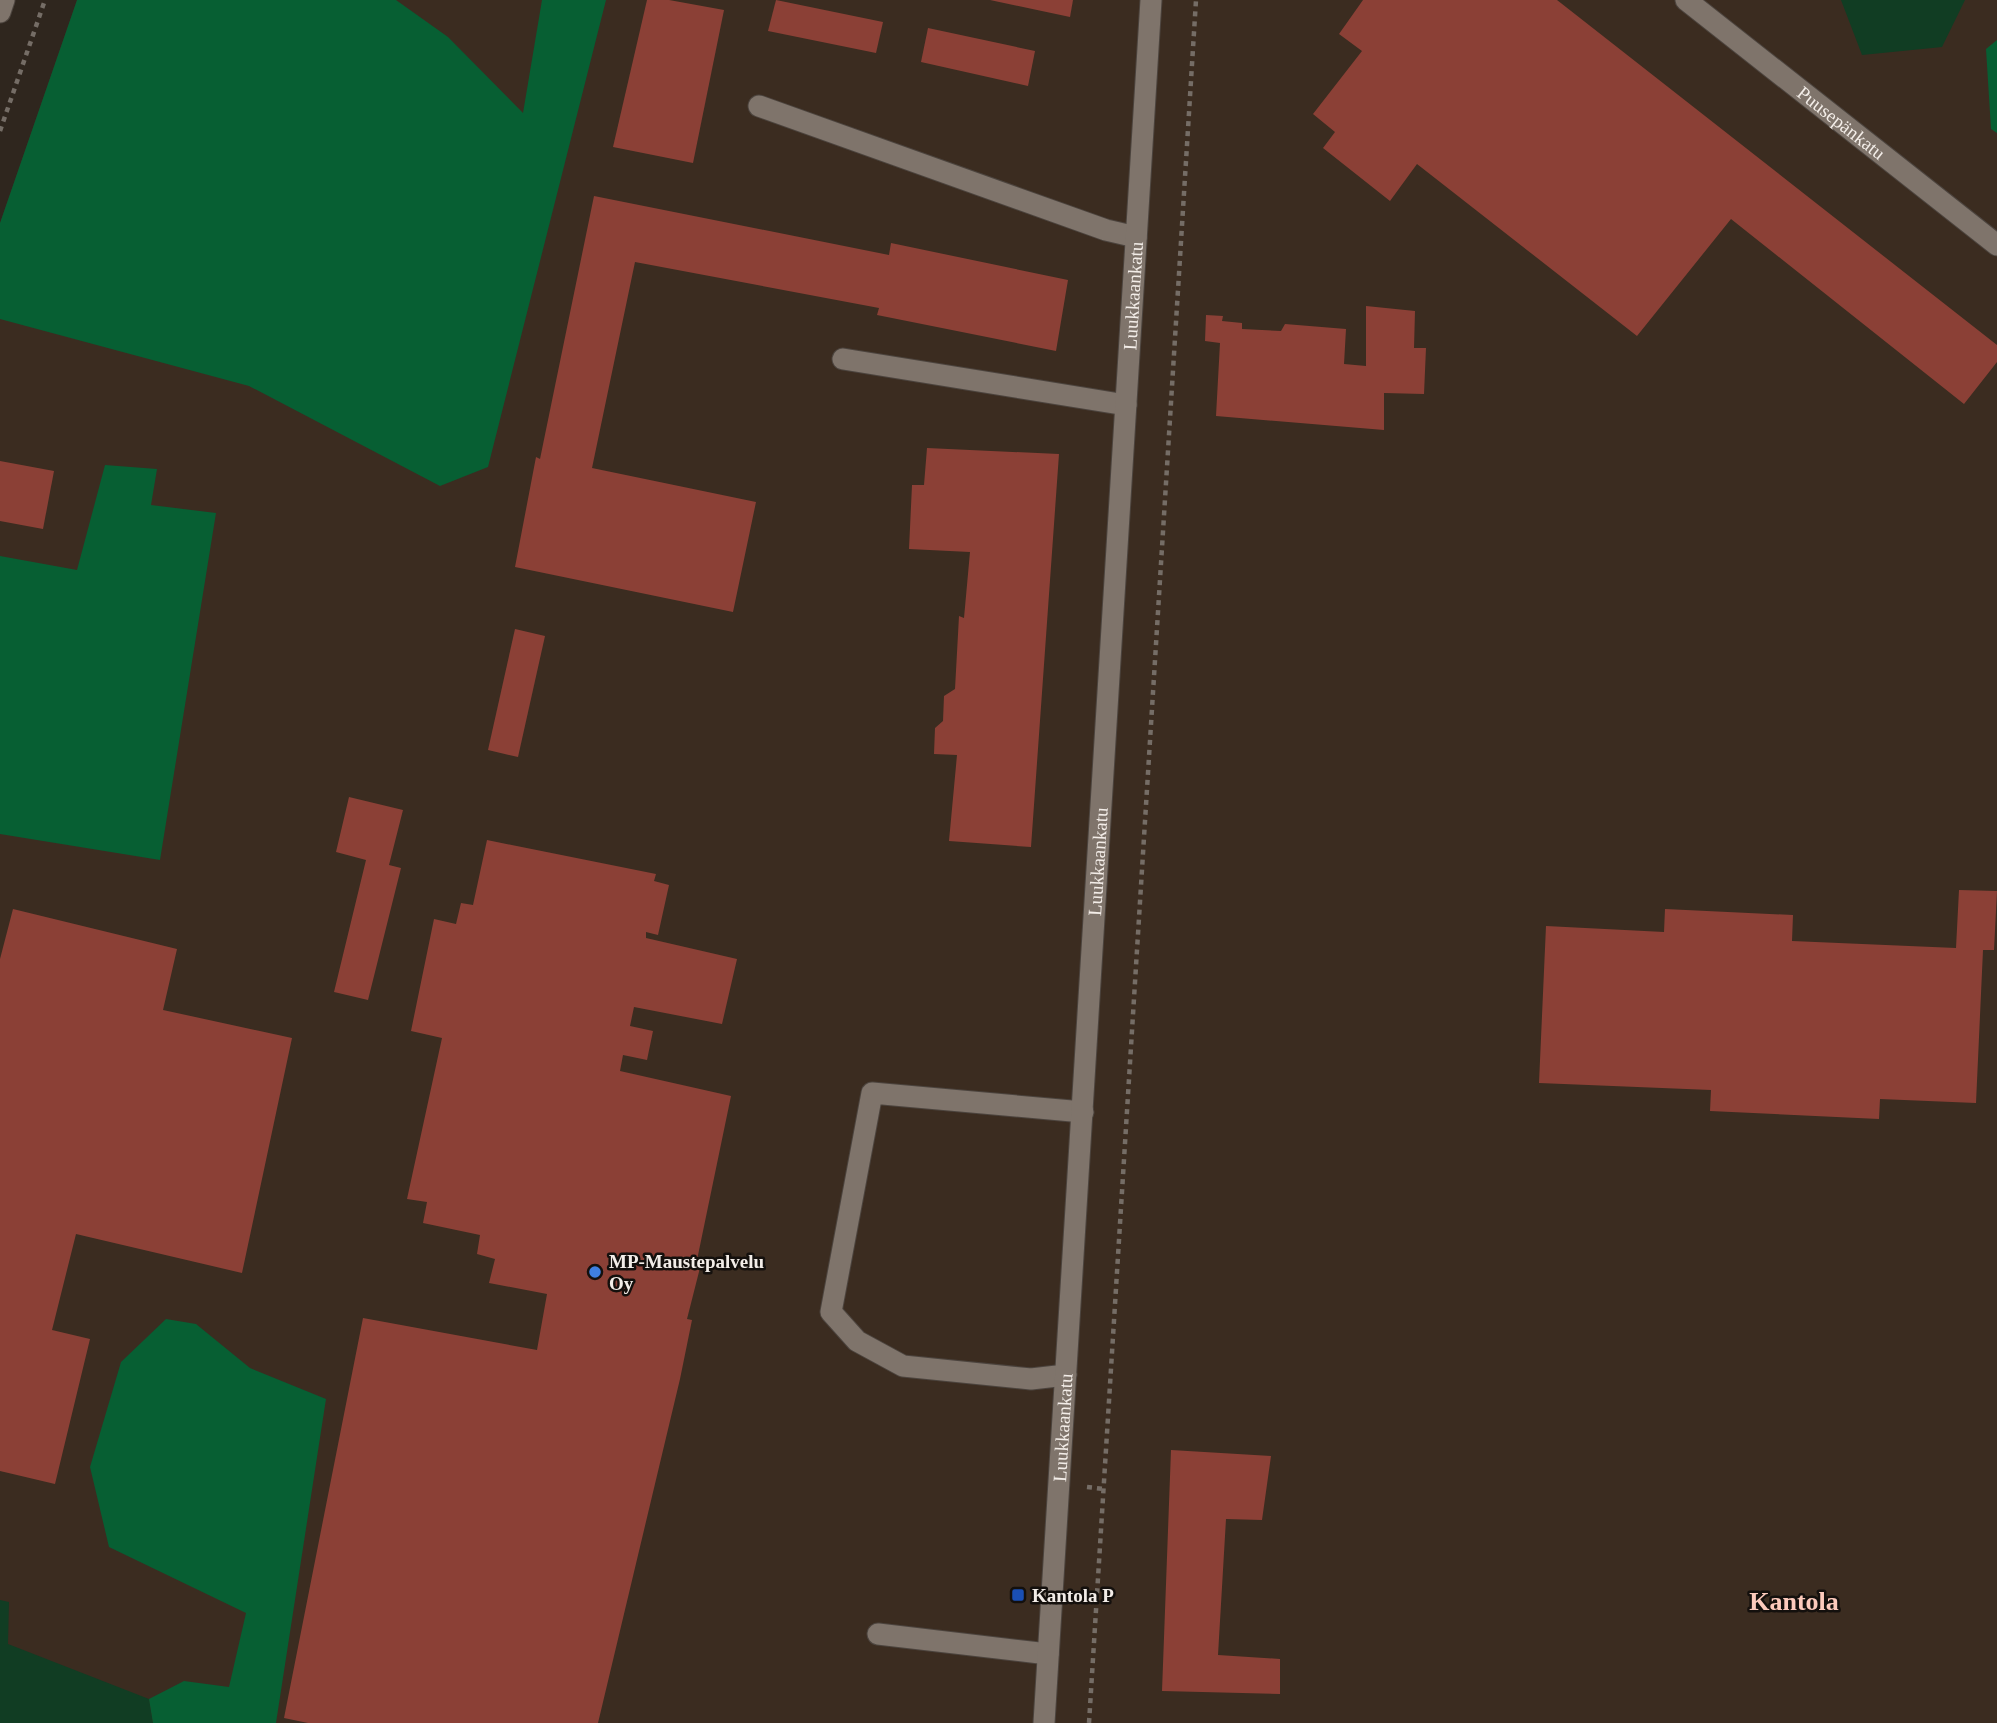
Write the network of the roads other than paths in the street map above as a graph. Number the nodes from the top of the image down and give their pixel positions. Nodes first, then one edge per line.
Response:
1 (4, 0) edge
2 (1151, 0) edge
3 (1686, 0) edge
4 (0, 12) edge
5 (759, 106) dead end
6 (1136, 237) junction
7 (1997, 245) edge
8 (843, 359) dead end
9 (1126, 405) junction
10 (1083, 1112) junction
11 (1066, 1375) junction
12 (878, 1634) dead end
13 (1048, 1654) junction
14 (1044, 1723) edge

1 - 4 street
2 - 6 street, Luukkaankatu
3 - 7 street, Puusepänkatu
5 - 6 street
6 - 9 street, Luukkaankatu
8 - 9 street
9 - 10 street, Luukkaankatu
10 - 11 street, Luukkaankatu
10 - 11 street
11 - 13 street, Luukkaankatu
12 - 13 street
13 - 14 street, Luukkaankatu

